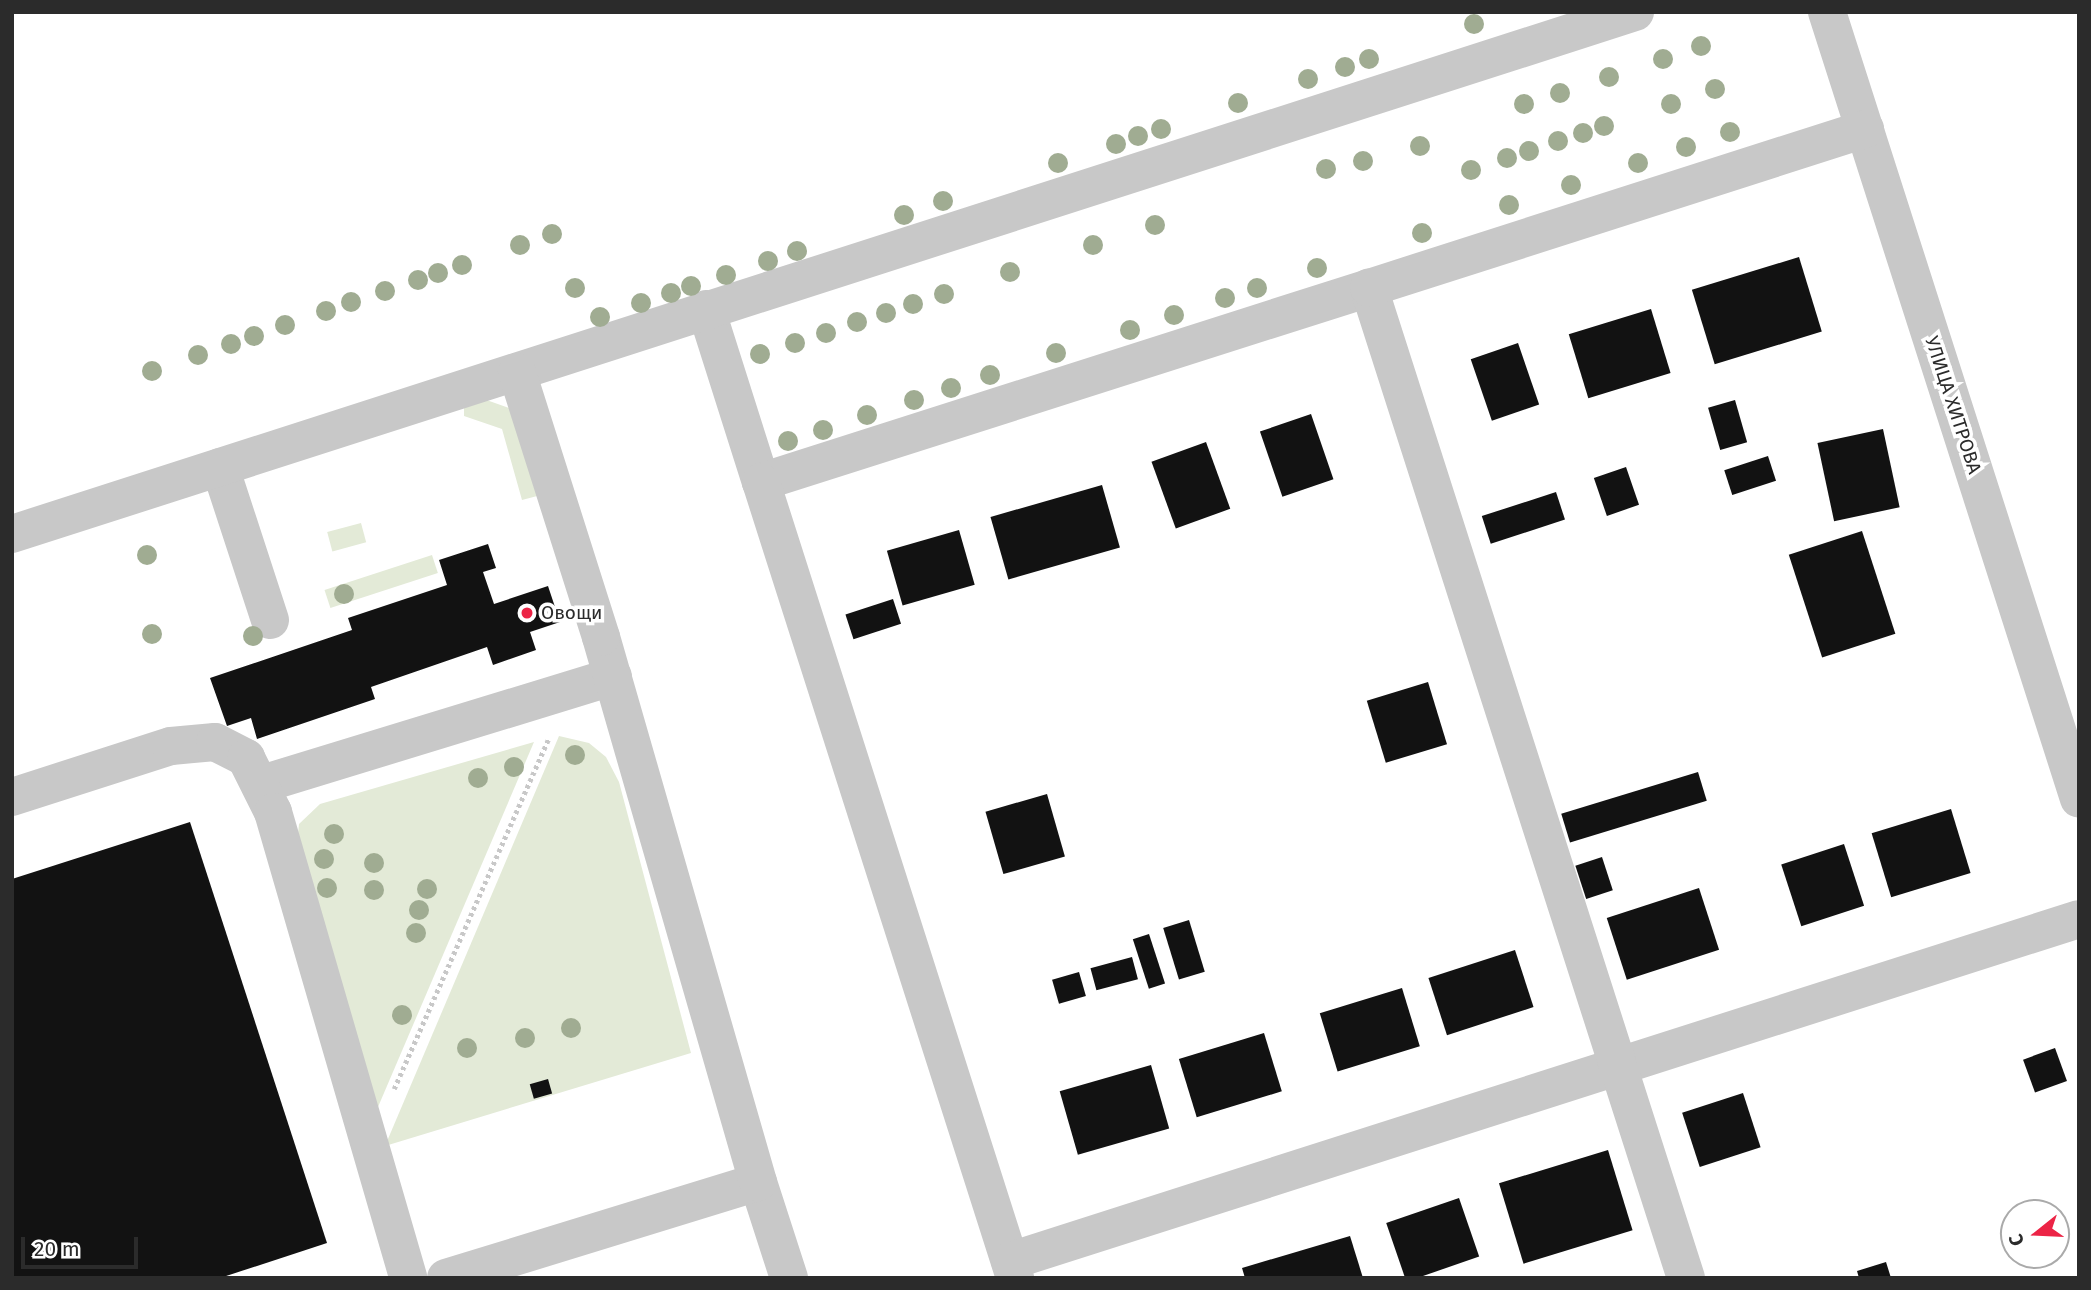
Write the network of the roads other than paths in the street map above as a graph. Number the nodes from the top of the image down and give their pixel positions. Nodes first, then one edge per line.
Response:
1 (1635, 12) edge
2 (1827, 12) edge
3 (1865, 129) junction
4 (1369, 288) junction
5 (706, 309) junction
6 (517, 372) junction
7 (220, 467) junction
8 (761, 482) junction
9 (12, 534) edge
10 (271, 620) dead end
11 (613, 677) junction
12 (262, 784) junction
13 (12, 797) edge
14 (2079, 799) edge
15 (2079, 919) edge
16 (1618, 1066) junction
17 (758, 1182) junction
18 (1013, 1269) edge
19 (408, 1278) edge
20 (446, 1278) edge
21 (789, 1278) edge
22 (1686, 1278) edge

1 - 5 street
2 - 3 street, УЛИЦА ХИТРОВА
3 - 4 street
3 - 14 street, УЛИЦА ХИТРОВА
4 - 8 street
4 - 16 street
5 - 6 street
5 - 8 street
6 - 7 street
6 - 11 street
7 - 9 street
7 - 10 street
8 - 18 street
11 - 12 street
11 - 17 street
12 - 13 street
12 - 19 street
15 - 16 street
16 - 18 street
16 - 22 street
17 - 20 street
17 - 21 street

